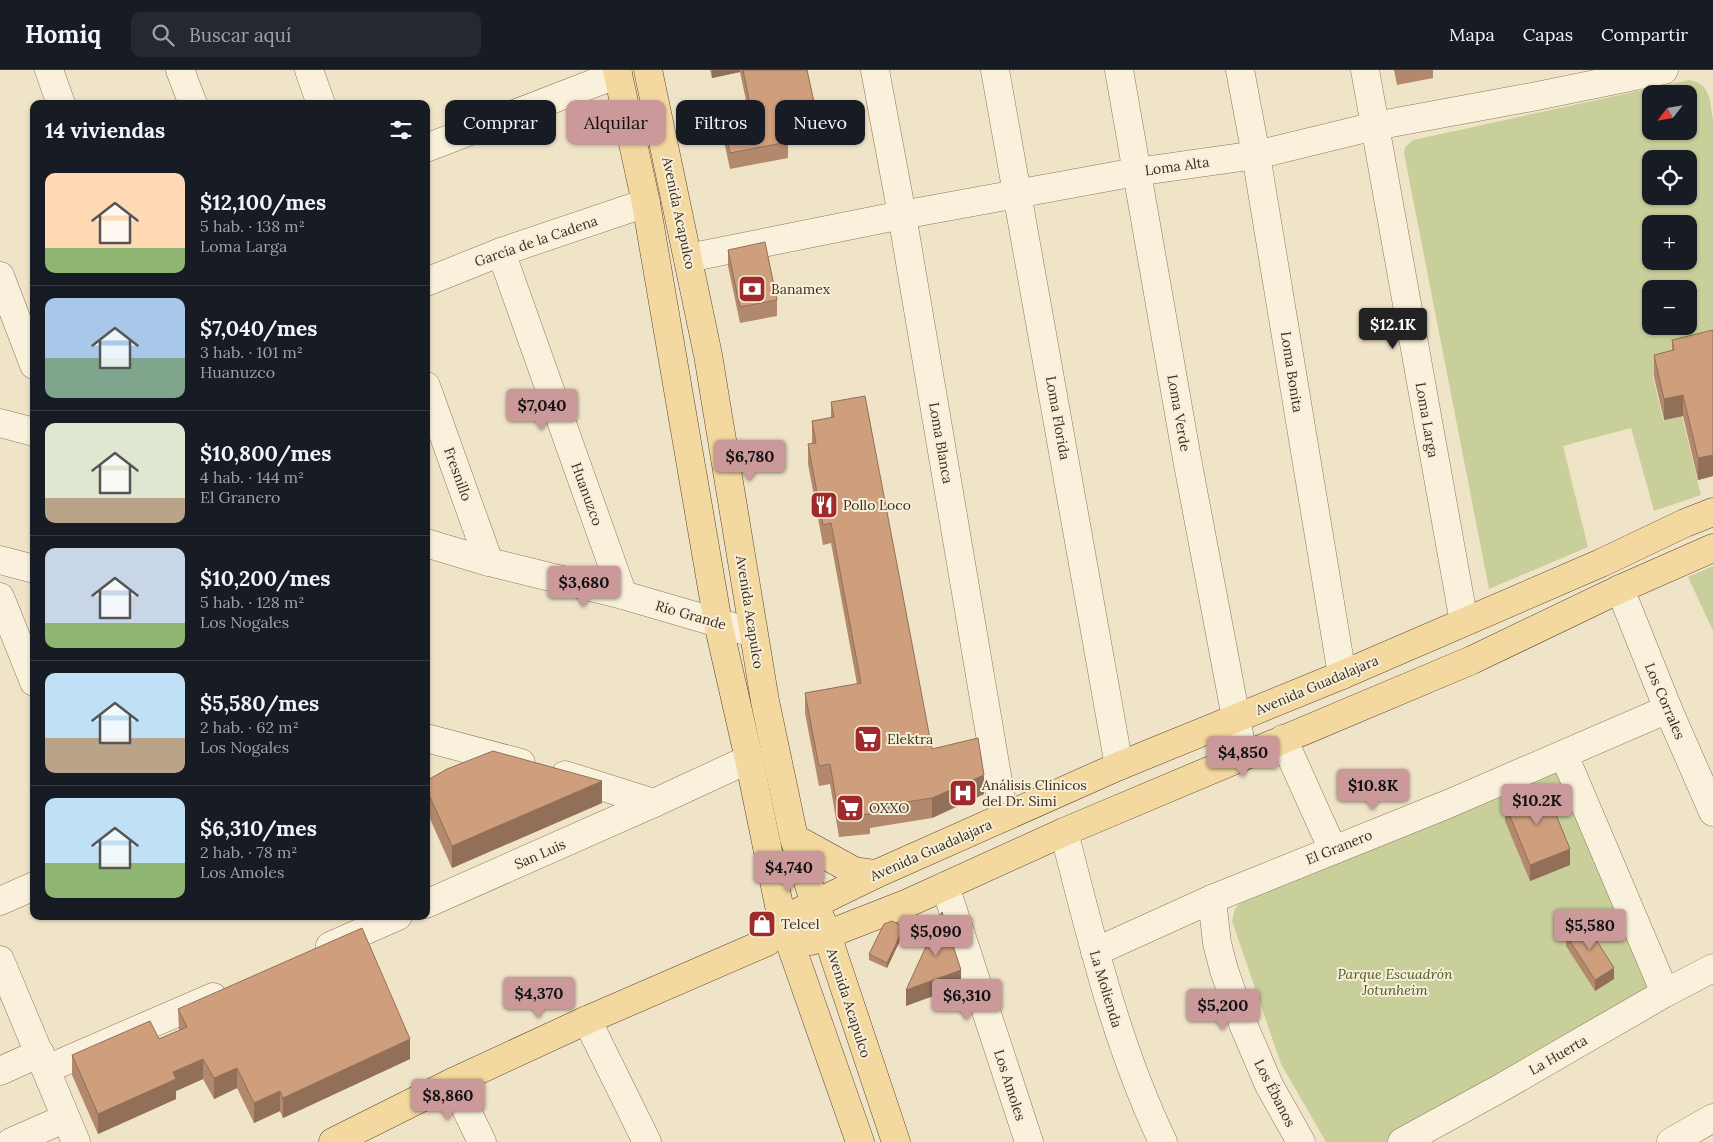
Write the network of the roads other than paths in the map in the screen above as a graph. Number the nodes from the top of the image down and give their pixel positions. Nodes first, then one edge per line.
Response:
1 (49, 70) edge
2 (180, 70) edge
3 (309, 70) edge
4 (648, 70) edge
5 (875, 70) edge
6 (995, 70) edge
7 (1118, 70) edge
8 (1240, 70) edge
9 (1365, 70) edge
10 (1664, 70) edge
11 (618, 72) edge
12 (60, 100) edge
13 (191, 100) edge
14 (320, 100) edge
15 (1375, 126) junction
16 (430, 146) edge
17 (1256, 155) junction
18 (1136, 172) junction
19 (1018, 195) junction
20 (646, 203) junction
21 (902, 215) junction
22 (501, 252) junction
23 (688, 258) junction
24 (0, 276) edge
25 (430, 280) edge
26 (30, 354) edge
27 (430, 397) edge
28 (0, 423) edge
29 (30, 431) edge
30 (1713, 512) edge
31 (430, 544) edge
32 (1713, 548) edge
33 (0, 560) edge
34 (489, 562) junction
35 (30, 568) edge
36 (1620, 590) junction
37 (623, 595) junction
38 (0, 597) edge
39 (1464, 622) junction
40 (718, 623) junction
41 (753, 633) junction
42 (30, 672) edge
43 (1342, 675) junction
44 (1668, 710) junction
45 (1237, 719) junction
46 (430, 739) edge
47 (1283, 739) junction
48 (1243, 755) junction
49 (1564, 755) junction
50 (749, 758) junction
51 (1119, 766) junction
52 (654, 803) junction
53 (1713, 812) edge
54 (1004, 817) junction
55 (1064, 832) junction
56 (794, 838) junction
57 (1332, 850) junction
58 (876, 874) junction
59 (946, 886) junction
60 (30, 888) edge
61 (1212, 899) junction
62 (0, 901) edge
63 (430, 902) edge
64 (815, 904) junction
65 (389, 920) edge
66 (782, 920) junction
67 (827, 935) junction
68 (779, 945) junction
69 (1095, 952) junction
70 (308, 956) edge
71 (0, 960) edge
72 (1713, 968) edge
73 (236, 987) edge
74 (1665, 993) junction
75 (588, 1020) junction
76 (43, 1061) junction
77 (0, 1071) edge
78 (453, 1082) junction
79 (1713, 1118) edge
80 (71, 1130) edge
81 (11, 1142) edge
82 (333, 1142) edge
83 (482, 1142) edge
84 (647, 1142) edge
85 (860, 1142) edge
86 (896, 1142) edge
87 (1029, 1142) edge
88 (1163, 1142) edge
89 (1301, 1142) edge
90 (1402, 1142) edge
91 (1671, 1142) edge

1 - 12 street
2 - 13 street
3 - 14 street
4 - 23 main road, Avenida Acapulco
5 - 21 street, Loma Blanca
6 - 19 street, Loma Florida
7 - 18 street, Loma Verde
8 - 17 street, Loma Bonita
9 - 15 street, Loma Larga
10 - 15 street, Loma Alta
11 - 16 street
11 - 20 main road
15 - 17 street, Loma Alta
15 - 39 street, Loma Larga
17 - 18 street, Loma Alta
17 - 43 street, Loma Bonita
18 - 19 street, Loma Alta
18 - 45 street, Loma Verde
19 - 21 street, Loma Alta
19 - 51 street, Loma Florida
20 - 22 street, García de la Cadena
20 - 40 main road
21 - 23 street, Loma Alta
21 - 54 street, Loma Blanca
22 - 25 street, García de la Cadena
22 - 37 street, Huanuzco
23 - 41 main road, Avenida Acapulco
24 - 26 street
27 - 34 street, Fresnillo
28 - 29 street
30 - 39 main road, Avenida Guadalajara
31 - 34 street, Río Grande
32 - 36 main road
33 - 35 street
34 - 37 street, Río Grande
36 - 44 street, Los Corrales
36 - 47 main road
37 - 40 street, Río Grande
38 - 42 street
39 - 43 main road, Avenida Guadalajara
40 - 41 street, Río Grande
40 - 50 main road
41 - 56 main road, Avenida Acapulco
43 - 45 main road, Avenida Guadalajara
44 - 49 street, El Granero
44 - 53 street, Los Corrales
45 - 48 street, Loma Verde
45 - 51 main road, Avenida Guadalajara
46 - 52 street
47 - 48 main road
47 - 57 street
48 - 55 main road
49 - 57 street, El Granero
49 - 74 street
50 - 52 street, San Luis
50 - 66 main road
51 - 54 main road, Avenida Guadalajara
52 - 63 street, San Luis
54 - 58 main road, Avenida Guadalajara
55 - 59 main road
55 - 69 street, La Molienda
56 - 58 main road
56 - 64 main road, Avenida Acapulco
57 - 61 street, El Granero
58 - 64 main road, Avenida Guadalajara
59 - 67 main road
59 - 87 street, Los Amoles
60 - 62 street
61 - 69 street, El Granero
61 - 89 street, Los Ébanos
64 - 66 main road, Avenida Guadalajara
64 - 67 main road, Avenida Acapulco
65 - 70 street
66 - 68 main road, Avenida Guadalajara
67 - 68 main road
67 - 86 main road, Avenida Acapulco
68 - 75 main road
68 - 85 main road
69 - 88 street, La Molienda
71 - 76 street
72 - 74 street, La Huerta
73 - 76 street
74 - 90 street, La Huerta
75 - 78 main road
75 - 84 street
76 - 77 street
76 - 80 street
78 - 82 main road
78 - 83 street
79 - 91 street
80 - 81 street

